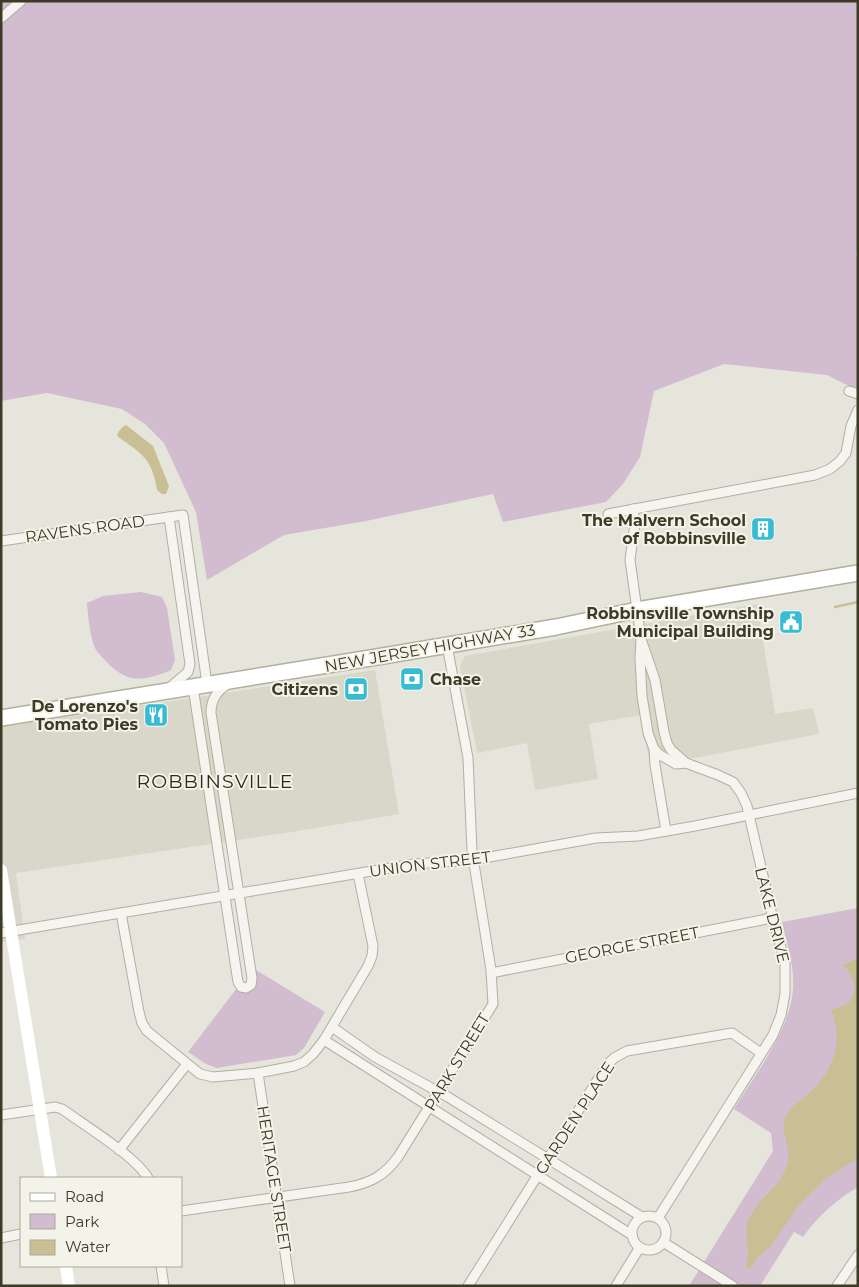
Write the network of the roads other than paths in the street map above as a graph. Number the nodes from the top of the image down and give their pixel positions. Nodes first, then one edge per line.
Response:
1 (21, 1) edge
2 (1, 18) edge
3 (858, 410) edge
4 (633, 509) junction
5 (608, 514) dead end
6 (169, 517) junction
7 (1, 541) edge
8 (858, 573) edge
9 (637, 610) junction
10 (641, 639) junction
11 (447, 645) junction
12 (241, 679) junction
13 (200, 686) junction
14 (161, 692) junction
15 (1, 718) edge
16 (654, 749) junction
17 (686, 763) junction
18 (858, 793) edge
19 (749, 816) junction
20 (666, 831) junction
21 (473, 860) junction
22 (1, 870) edge
23 (358, 874) junction
24 (240, 893) junction
25 (225, 896) junction
26 (121, 913) junction
27 (772, 918) junction
28 (6, 932) edge
29 (491, 973) junction
30 (332, 1027) junction
31 (324, 1040) junction
32 (761, 1053) junction
33 (187, 1064) junction
34 (258, 1073) junction
35 (438, 1092) junction
36 (429, 1107) junction
37 (39, 1109) junction
38 (1, 1115) edge
39 (119, 1150) junction
40 (548, 1159) junction
41 (537, 1175) junction
42 (51, 1177) edge
43 (147, 1177) edge
44 (276, 1197) junction
45 (182, 1211) edge
46 (642, 1217) junction
47 (658, 1218) junction
48 (20, 1234) edge
49 (632, 1235) junction
50 (1, 1238) edge
51 (663, 1242) junction
52 (640, 1247) junction
53 (858, 1255) edge
54 (66, 1267) edge
55 (161, 1267) edge
56 (69, 1286) edge
57 (164, 1286) edge
58 (290, 1286) edge
59 (468, 1286) edge
60 (616, 1286) edge
61 (733, 1286) edge
62 (837, 1286) edge

1 - 2 street
3 - 4 street
4 - 5 street
4 - 9 street, LAKE DRIVE
6 - 7 street, RAVENS ROAD
6 - 13 street
6 - 14 street
8 - 9 main road, NEW JERSEY HIGHWAY 33
9 - 10 street, LAKE DRIVE
9 - 11 main road, NEW JERSEY HIGHWAY 33
10 - 16 street, LAKE DRIVE
10 - 17 street, LAKE DRIVE
11 - 12 main road, NEW JERSEY HIGHWAY 33
11 - 21 street, PARK STREET
12 - 13 main road, NEW JERSEY HIGHWAY 33
12 - 24 street
13 - 14 main road, NEW JERSEY HIGHWAY 33
13 - 25 street
14 - 15 main road, NEW JERSEY HIGHWAY 33
16 - 17 street, LAKE DRIVE
16 - 20 street
17 - 19 street, LAKE DRIVE
18 - 19 street, UNION STREET
19 - 20 street, UNION STREET
19 - 27 street, LAKE DRIVE
20 - 21 street, UNION STREET
21 - 23 street, UNION STREET
21 - 29 street, PARK STREET
22 - 28 street
23 - 24 street, UNION STREET
23 - 30 street
24 - 25 street, UNION STREET
24 - 25 street
25 - 26 street, UNION STREET
26 - 28 street, UNION STREET
26 - 33 street
27 - 29 street, GEORGE STREET
27 - 32 street, LAKE DRIVE
28 - 37 street
29 - 35 street, PARK STREET
30 - 31 street
30 - 35 street
31 - 34 street
31 - 36 street
32 - 40 street, GARDEN PLACE
32 - 47 street, LAKE DRIVE
33 - 34 street
33 - 39 street
34 - 44 street, HERITAGE STREET
35 - 36 street, PARK STREET
35 - 40 street
36 - 41 street
36 - 44 street, PARK STREET
37 - 38 street
37 - 39 street
37 - 42 street
39 - 43 street
40 - 41 street, GARDEN PLACE
40 - 46 street
41 - 49 street
41 - 59 street, GARDEN PLACE
44 - 45 street, PARK STREET
44 - 58 street, HERITAGE STREET
46 - 47 street
46 - 49 street
47 - 51 street
48 - 50 street
49 - 52 street
51 - 52 street
51 - 61 street
52 - 60 street
53 - 62 street
54 - 56 street
55 - 57 street

